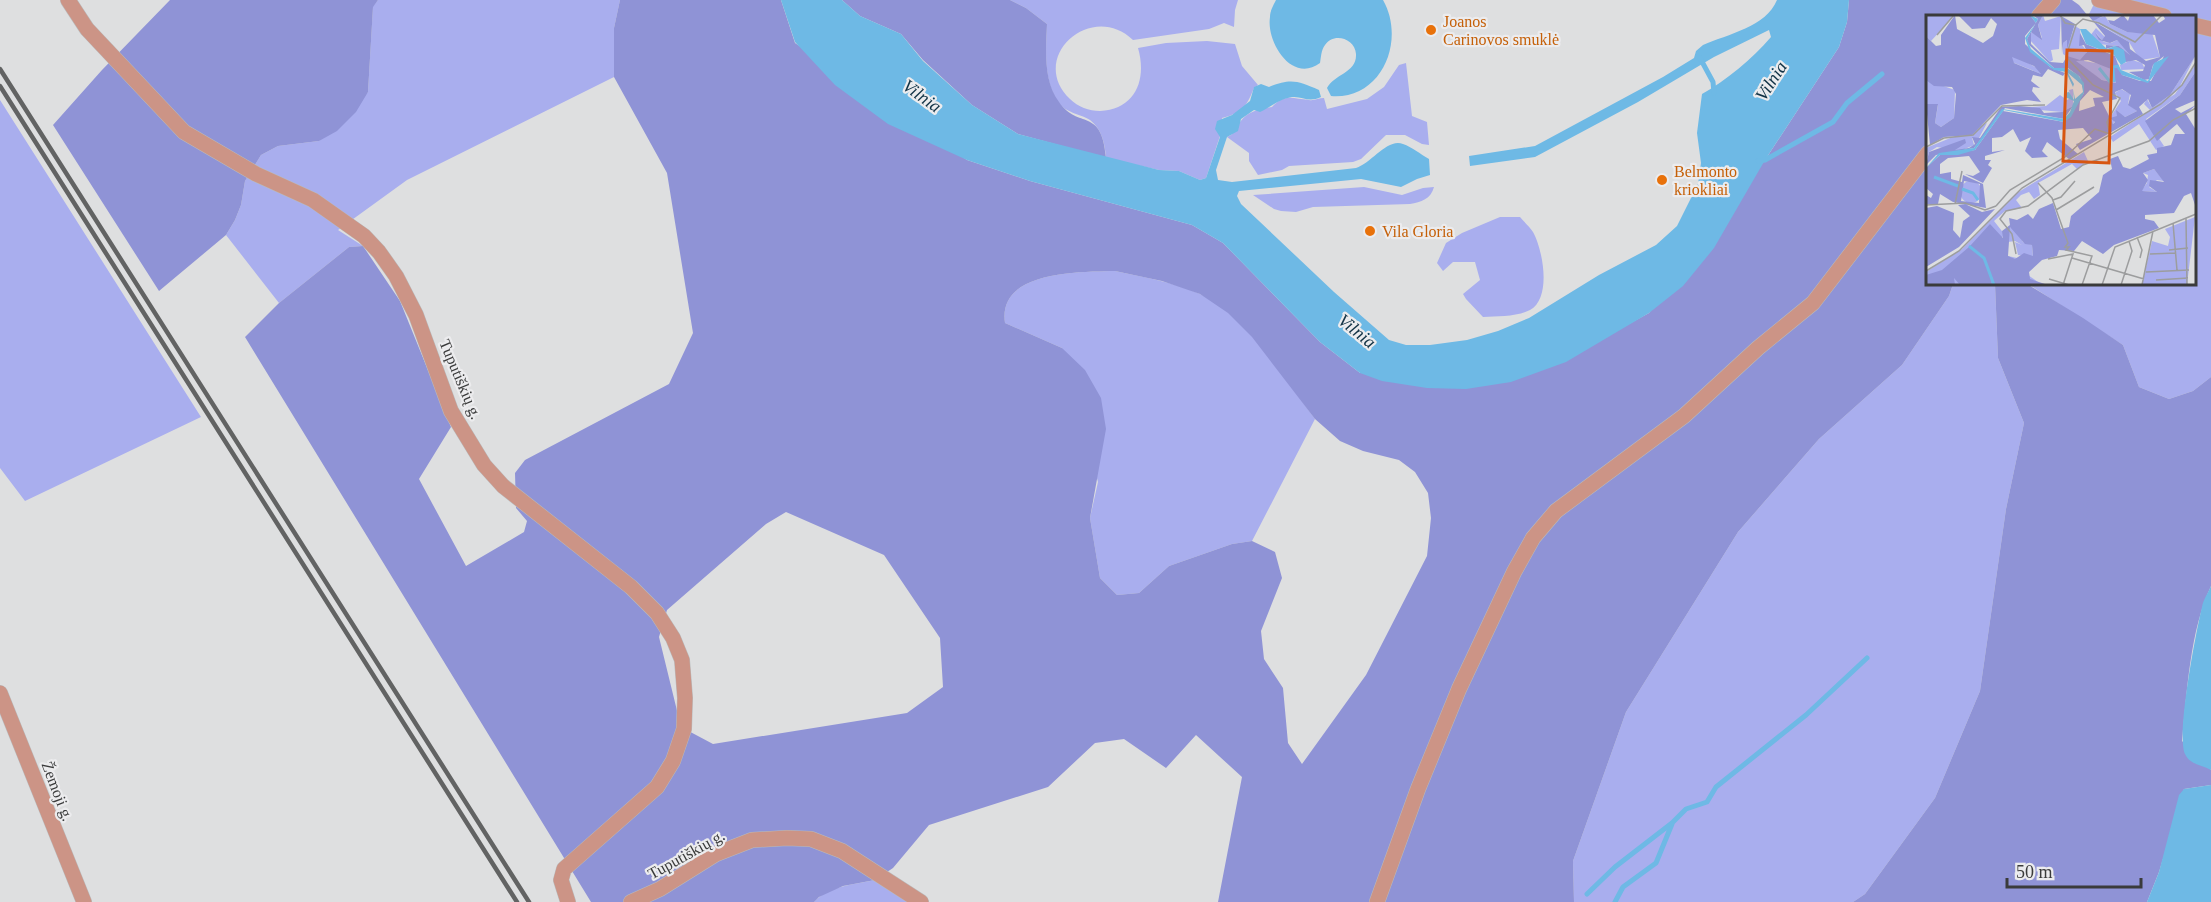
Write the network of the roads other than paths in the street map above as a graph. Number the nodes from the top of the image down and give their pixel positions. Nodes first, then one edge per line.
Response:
1 (68, 0) edge
2 (2053, 0) edge
3 (2099, 0) edge
4 (2040, 15) edge
5 (2160, 15) edge
6 (2196, 25) edge
7 (2211, 29) edge
8 (1926, 156) edge
9 (0, 693) edge
10 (84, 902) edge
11 (568, 902) edge
12 (631, 902) edge
13 (921, 902) edge
14 (1377, 902) edge

1 - 11 street, Tuputiškių g.
2 - 4 street
3 - 5 street
6 - 7 street
8 - 14 street
9 - 10 street, Žemoji g.
12 - 13 street, Tuputiškių g.

